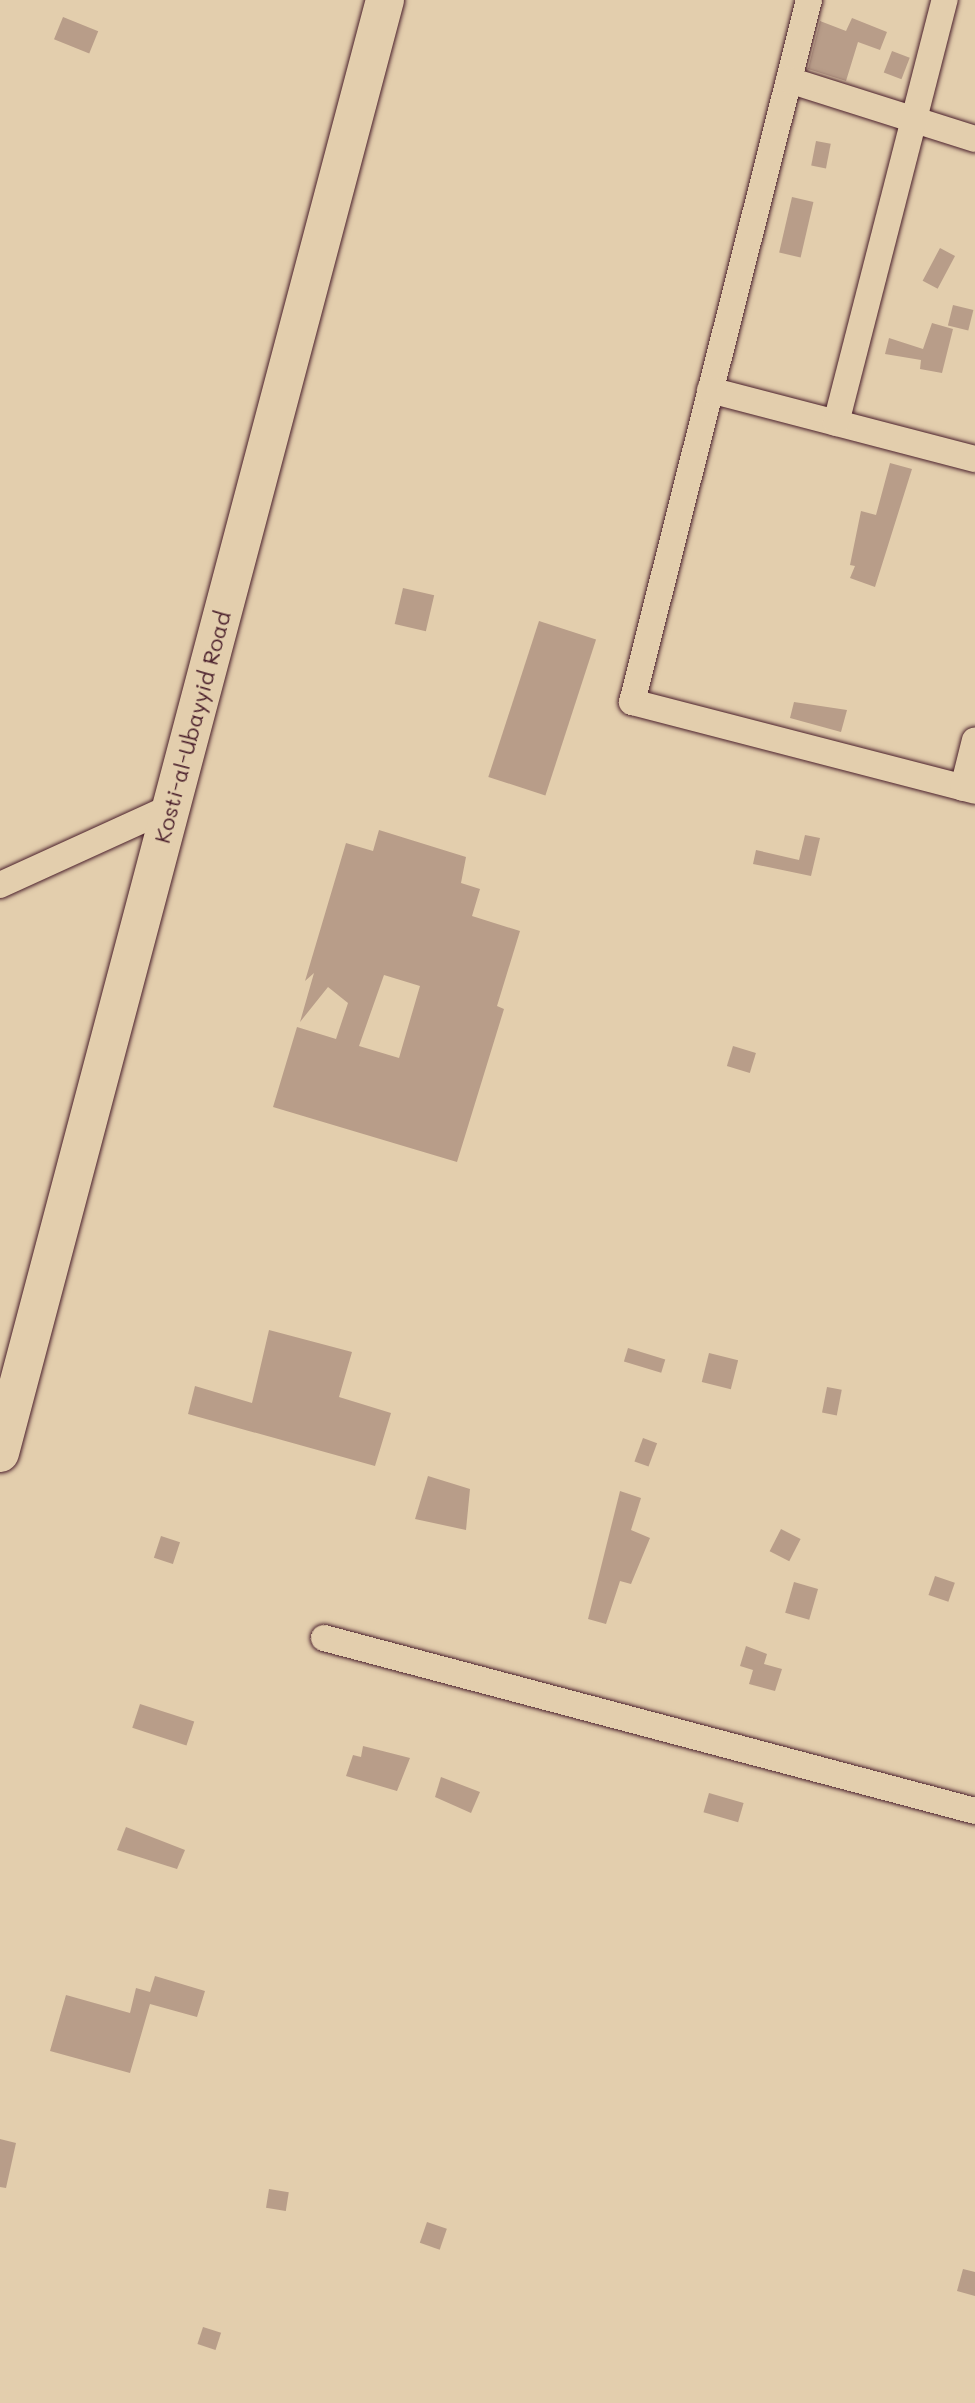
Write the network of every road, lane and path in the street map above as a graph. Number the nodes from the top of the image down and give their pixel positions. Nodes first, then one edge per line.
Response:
1 (385, 0) edge
2 (809, 0) edge
3 (945, 0) edge
4 (789, 80) junction
5 (914, 120) junction
6 (975, 139) edge
7 (710, 390) junction
8 (836, 423) junction
9 (975, 459) edge
10 (975, 740) edge
11 (969, 789) edge
12 (171, 807) junction
13 (0, 885) edge
14 (0, 1453) edge
15 (324, 1638) dead end
16 (975, 1811) edge

1 - 12 highway, Kosti-al-Ubayyid Road
2 - 4 street
3 - 5 street
4 - 5 street
4 - 7 street
5 - 6 street
5 - 8 street
7 - 8 street
7 - 11 street
8 - 9 street
10 - 11 street
12 - 13 street
12 - 14 highway, Kosti-al-Ubayyid Road
15 - 16 street

